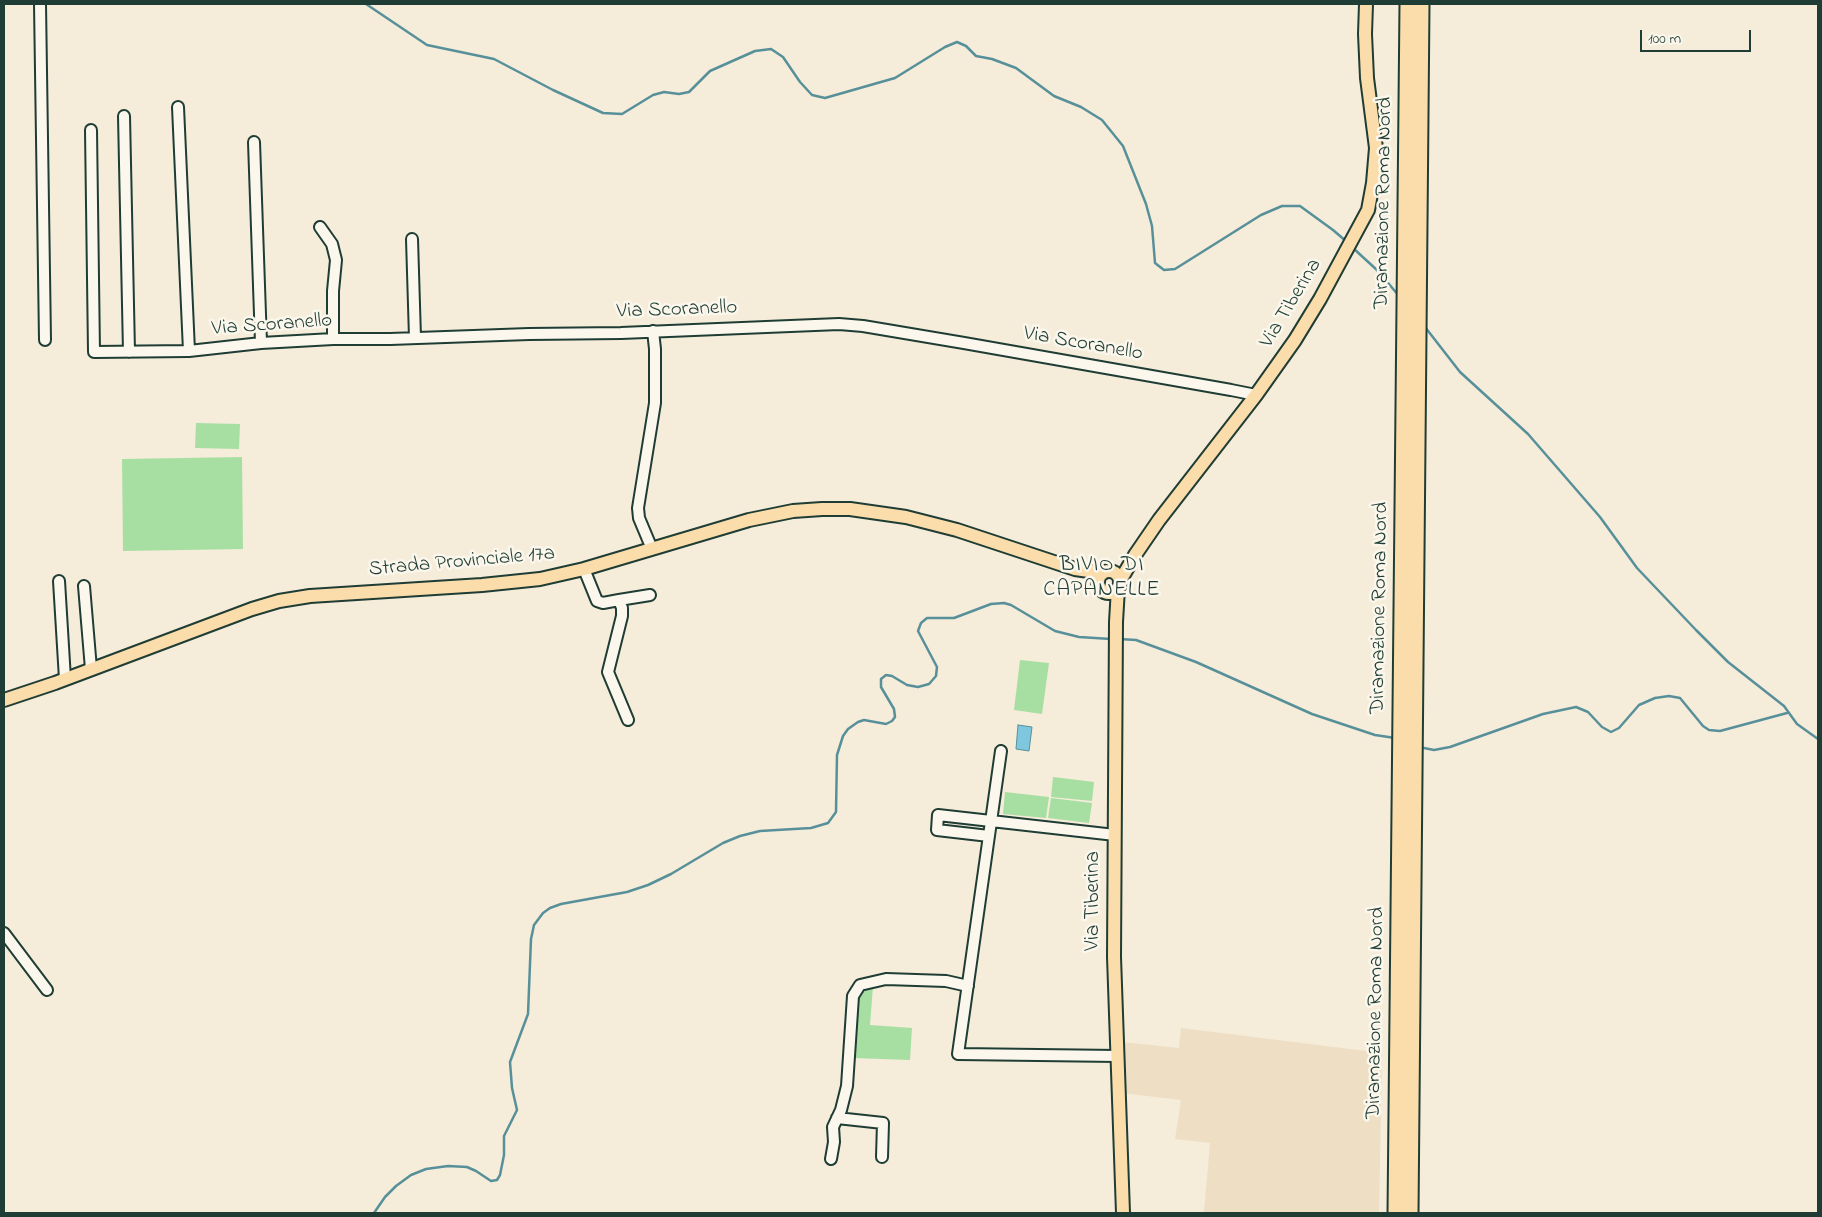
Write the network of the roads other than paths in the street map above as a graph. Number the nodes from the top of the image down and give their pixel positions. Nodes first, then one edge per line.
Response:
1 (40, 4) edge
2 (1366, 4) edge
3 (1408, 4) edge
4 (1421, 4) edge
5 (178, 107) dead end
6 (124, 116) dead end
7 (91, 130) dead end
8 (254, 142) dead end
9 (320, 227) dead end
10 (412, 238) dead end
11 (653, 331) junction
12 (415, 338) junction
13 (333, 339) junction
14 (46, 340) dead end
15 (261, 342) junction
16 (189, 351) junction
17 (130, 352) junction
18 (1256, 395) junction
19 (652, 549) junction
20 (1135, 555) junction
21 (584, 569) junction
22 (1104, 580) junction
23 (59, 581) dead end
24 (1119, 584) junction
25 (84, 586) dead end
26 (650, 594) dead end
27 (619, 600) junction
28 (1116, 620) junction
29 (91, 669) junction
30 (65, 679) junction
31 (4, 700) edge
32 (628, 720) dead end
33 (1408, 729) junction
34 (1001, 751) dead end
35 (1408, 753) junction
36 (991, 820) junction
37 (1115, 835) junction
38 (989, 836) junction
39 (4, 933) edge
40 (968, 986) junction
41 (47, 990) dead end
42 (1118, 1056) junction
43 (837, 1118) junction
44 (882, 1157) dead end
45 (831, 1159) dead end
46 (1123, 1213) edge
47 (1396, 1213) edge
48 (1410, 1213) edge

1 - 14 street
2 - 18 main road, Via Tiberina
3 - 33 highway, Diramazione Roma Nord
4 - 33 highway, Diramazione Roma Nord
5 - 16 street
6 - 17 street
7 - 17 street, Via Scoranello
8 - 15 street
9 - 13 street
10 - 12 street
11 - 12 street, Via Scoranello
11 - 18 street, Via Scoranello
11 - 19 street
12 - 13 street, Via Scoranello
13 - 15 street, Via Scoranello
15 - 16 street, Via Scoranello
16 - 17 street, Via Scoranello
18 - 20 main road, Via Tiberina
19 - 21 main road, Strada Provinciale 17a
19 - 22 main road, Strada Provinciale 17a
20 - 22 main road
20 - 24 main road, Via Tiberina
21 - 27 street
21 - 29 main road, Strada Provinciale 17a
22 - 24 main road, Strada Provinciale 17a
22 - 24 main road
22 - 28 main road
23 - 30 street
24 - 28 main road, Via Tiberina
25 - 29 street
26 - 27 street
27 - 32 street
28 - 37 main road, Via Tiberina
29 - 30 main road, Strada Provinciale 17a
30 - 31 main road, Strada Provinciale 17a
33 - 35 highway, Diramazione Roma Nord
34 - 36 street
35 - 47 highway, Diramazione Roma Nord
35 - 48 highway, Diramazione Roma Nord
36 - 37 street
36 - 38 street
36 - 38 street
37 - 42 main road, Via Tiberina
38 - 40 street
39 - 41 street
40 - 42 street
40 - 43 street
42 - 46 main road, Via Tiberina
43 - 44 street
43 - 45 street

